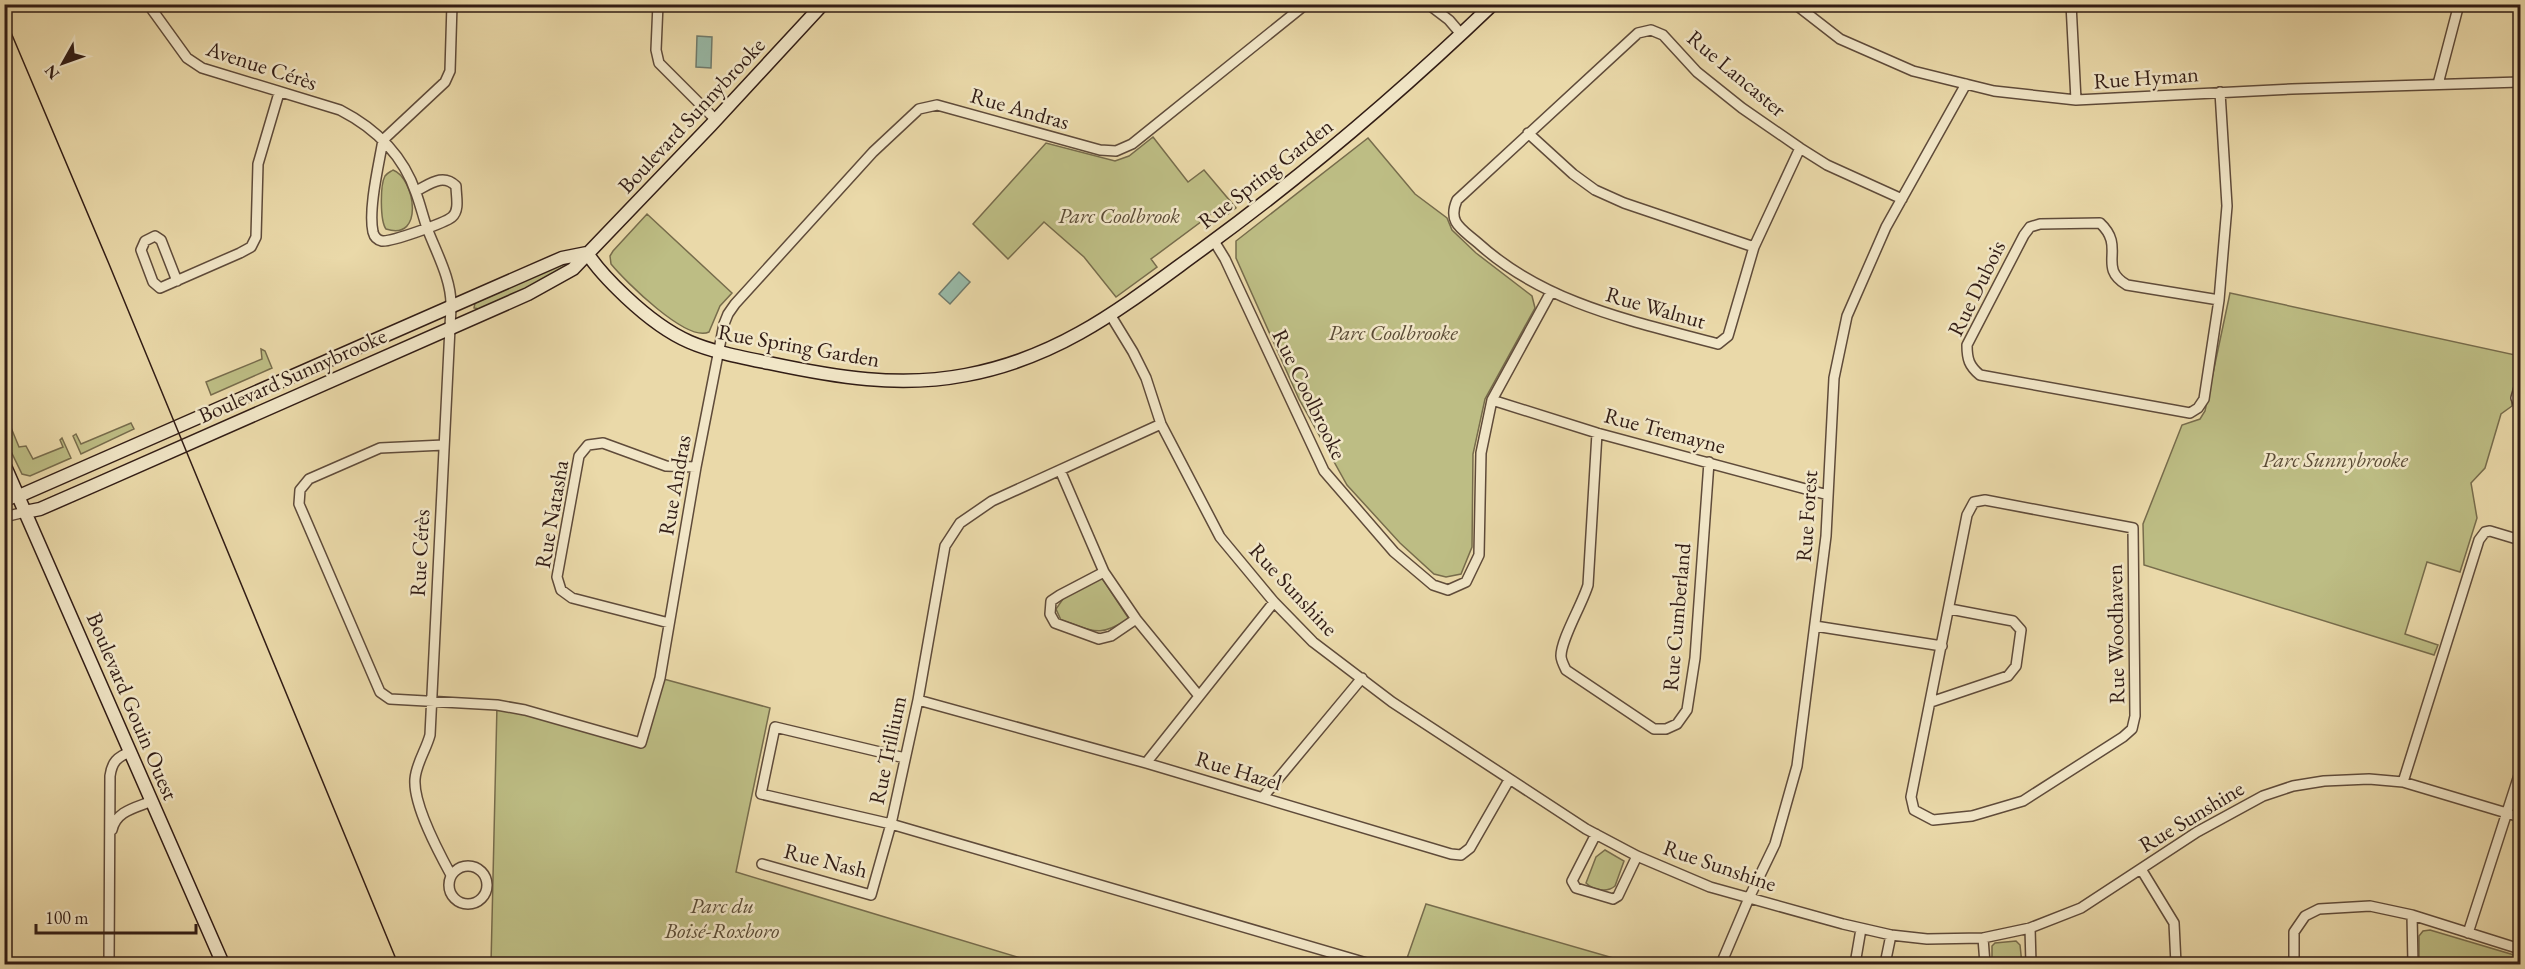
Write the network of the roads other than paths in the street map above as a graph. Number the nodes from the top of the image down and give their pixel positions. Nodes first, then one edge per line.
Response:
1 (148, 4) edge
2 (452, 4) edge
3 (657, 4) edge
4 (823, 4) edge
5 (1306, 4) edge
6 (1428, 4) edge
7 (1493, 4) edge
8 (1795, 4) edge
9 (2072, 4) edge
10 (2459, 4) edge
11 (1461, 34) junction
12 (2520, 82) edge
13 (1966, 84) junction
14 (2438, 84) junction
15 (2220, 92) junction
16 (279, 93) junction
17 (2076, 100) junction
18 (716, 120) junction
19 (1528, 133) junction
20 (383, 140) junction
21 (1800, 148) junction
22 (416, 191) junction
23 (1902, 199) junction
24 (1457, 200) joint
25 (427, 227) junction
26 (1214, 241) junction
27 (1754, 247) junction
28 (587, 253) junction
29 (177, 280) junction
30 (1551, 292) junction
31 (2219, 300) junction
32 (451, 307) junction
33 (1111, 315) junction
34 (450, 328) junction
35 (719, 352) junction
36 (2520, 384) edge
37 (1492, 400) junction
38 (2520, 408) edge
39 (1161, 424) junction
40 (1597, 433) junction
41 (444, 445) junction
42 (1708, 462) junction
43 (4, 464) edge
44 (696, 467) junction
45 (1060, 470) junction
46 (1828, 495) junction
47 (19, 496) junction
48 (4, 502) edge
49 (25, 512) junction
50 (4, 517) edge
51 (2520, 540) edge
52 (1104, 572) junction
53 (1274, 602) junction
54 (1950, 609) junction
55 (1136, 619) junction
56 (669, 623) junction
57 (1815, 626) junction
58 (1942, 646) junction
59 (1362, 678) junction
60 (1198, 696) junction
61 (432, 700) junction
62 (918, 700) junction
63 (1931, 702) junction
64 (130, 752) junction
65 (905, 758) junction
66 (1146, 763) junction
67 (2520, 772) edge
68 (1509, 780) junction
69 (2403, 782) junction
70 (1263, 797) junction
71 (152, 801) junction
72 (2507, 813) junction
73 (2520, 817) edge
74 (891, 824) junction
75 (1596, 834) junction
76 (111, 842) junction
77 (1637, 856) junction
78 (762, 864) dead end
79 (2141, 869) junction
80 (451, 875) junction
81 (1749, 898) junction
82 (2412, 915) junction
83 (2030, 928) junction
84 (1861, 929) junction
85 (2468, 933) junction
86 (1891, 935) junction
87 (1983, 938) junction
88 (2520, 950) edge
89 (109, 964) edge
90 (223, 964) edge
91 (1370, 964) edge
92 (1721, 964) edge
93 (1855, 964) edge
94 (1885, 964) edge
95 (1985, 964) edge
96 (2031, 964) edge
97 (2176, 964) edge
98 (2294, 964) edge
99 (2413, 964) edge

1 - 16 street, Avenue Cérès
2 - 20 street
3 - 18 street
4 - 18 street, Boulevard Sunnybrooke
5 - 35 street, Rue Andras
6 - 11 street
7 - 11 street, Rue Spring Garden
8 - 13 street, Rue Hyman
9 - 17 street
10 - 14 street
11 - 26 street, Rue Spring Garden
12 - 14 street, Rue Hyman
13 - 17 street, Rue Hyman
13 - 23 street, Rue Forest
14 - 15 street, Rue Hyman
15 - 17 street, Rue Hyman
15 - 31 street, Rue Dubois
16 - 20 street, Avenue Cérès
16 - 29 street
18 - 28 street, Boulevard Sunnybrooke
19 - 21 street, Rue Lancaster
19 - 24 street, Rue Lancaster
19 - 27 street
20 - 22 street, Rue Cérès
20 - 25 street
21 - 23 street, Rue Lancaster
21 - 27 street, Rue Walnut
22 - 25 street, Rue Cérès
22 - 25 street
23 - 46 street, Rue Forest
24 - 30 street, Rue Walnut
25 - 32 street, Rue Cérès
26 - 33 street, Rue Spring Garden
26 - 37 street, Rue Coolbrooke
27 - 30 street, Rue Walnut
28 - 32 street, Boulevard Sunnybrooke
28 - 34 street, Boulevard Sunnybrooke
28 - 35 street, Rue Spring Garden
29 - 29 street
30 - 37 street, Rue Coolbrooke
31 - 31 street, Rue Dubois
32 - 34 street, Rue Cérès
32 - 47 street, Boulevard Sunnybrooke
33 - 35 street, Rue Spring Garden
33 - 39 street, Rue Sunshine
34 - 41 street, Rue Cérès
34 - 49 street, Boulevard Sunnybrooke
35 - 44 street, Rue Andras
36 - 38 street
37 - 40 street, Rue Tremayne
39 - 45 street, Rue Trillium
39 - 53 street, Rue Sunshine
40 - 42 street, Rue Tremayne
40 - 42 street, Rue Cumberland
41 - 61 street, Rue Cérès
41 - 61 street, Rue Andras
42 - 46 street, Rue Tremayne
43 - 47 street, Boulevard Gouin Ouest
44 - 56 street, Rue Andras
44 - 56 street, Rue Natasha
45 - 52 street
45 - 62 street, Rue Trillium
46 - 57 street, Rue Forest
47 - 48 street, Boulevard Sunnybrooke
47 - 49 street, Boulevard Gouin Ouest
49 - 50 street, Boulevard Sunnybrooke
49 - 64 street, Boulevard Gouin Ouest
51 - 69 street
52 - 55 street
52 - 55 street
53 - 59 street, Rue Sunshine
53 - 60 street
54 - 58 street, Rue Woodhaven
54 - 63 street
54 - 63 street, Rue Woodhaven
55 - 60 street
56 - 61 street, Rue Andras
57 - 58 street
57 - 81 street, Rue Forest
58 - 63 street, Rue Woodhaven
59 - 68 street, Rue Sunshine
59 - 70 street
60 - 66 street
61 - 80 street, Rue Cérès
62 - 65 street, Rue Trillium
62 - 66 street, Rue Hazel
64 - 71 street, Boulevard Gouin Ouest
64 - 76 street
65 - 74 street, Rue Trillium
65 - 74 street
66 - 70 street, Rue Hazel
67 - 72 street
68 - 70 street, Rue Hazel
68 - 75 street, Rue Sunshine
69 - 72 street, Rue Sunshine
69 - 79 street, Rue Sunshine
71 - 76 street
71 - 90 street, Boulevard Gouin Ouest
72 - 73 street, Rue Sunshine
72 - 85 street
74 - 78 street, Rue Nash
74 - 91 street, Rue Trillium
75 - 77 street, Rue Sunshine
75 - 77 street
76 - 89 street
77 - 81 street, Rue Sunshine
79 - 83 street, Rue Sunshine
79 - 97 street
80 - 80 street, Rue Cérès
81 - 84 street, Rue Sunshine
81 - 92 street, Rue Forest
82 - 85 street
82 - 98 street
82 - 99 street
83 - 87 street, Rue Sunshine
83 - 96 street
84 - 86 street, Rue Sunshine
84 - 93 street
85 - 88 street
86 - 87 street, Rue Sunshine
86 - 94 street
87 - 95 street

